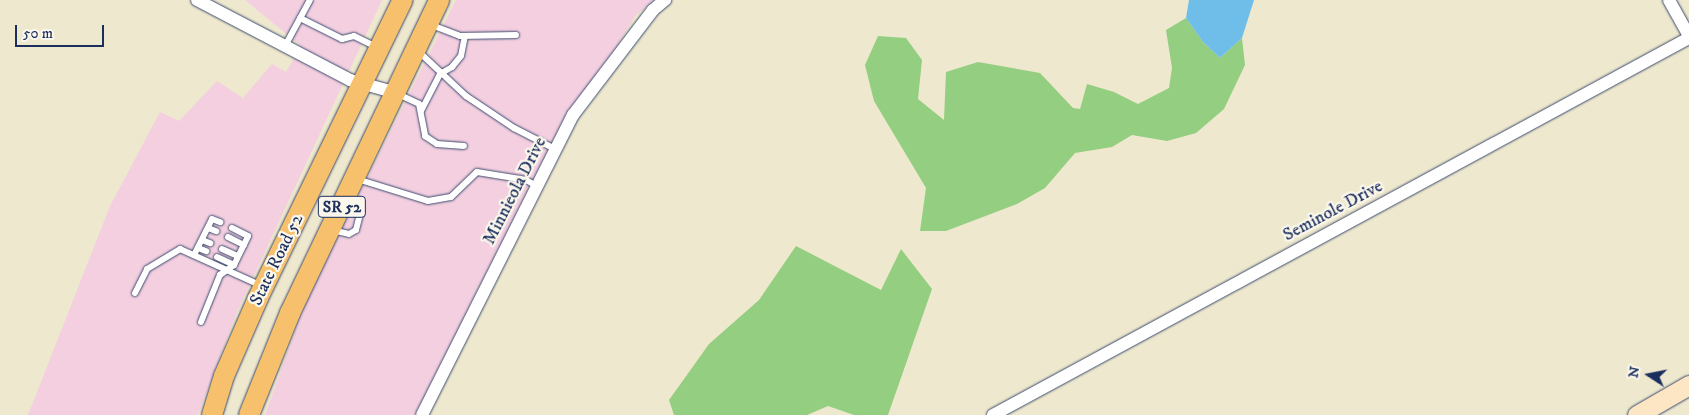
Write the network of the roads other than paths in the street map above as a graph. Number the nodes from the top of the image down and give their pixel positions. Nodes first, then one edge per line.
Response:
1 (197, 0) edge
2 (310, 0) edge
3 (403, 0) edge
4 (439, 0) edge
5 (665, 0) edge
6 (1669, 0) edge
7 (300, 18) junction
8 (429, 24) junction
9 (516, 35) dead end
10 (465, 36) junction
11 (1689, 37) edge
12 (285, 46) junction
13 (381, 49) junction
14 (417, 50) junction
15 (440, 74) junction
16 (362, 85) junction
17 (397, 93) junction
18 (421, 111) junction
19 (464, 146) dead end
20 (555, 150) junction
21 (356, 179) junction
22 (537, 186) junction
23 (220, 222) dead end
24 (208, 228) junction
25 (232, 228) dead end
26 (216, 231) dead end
27 (228, 237) dead end
28 (202, 240) junction
29 (210, 243) dead end
30 (244, 245) junction
31 (198, 248) junction
32 (222, 249) dead end
33 (206, 251) dead end
34 (194, 255) junction
35 (238, 256) junction
36 (218, 257) dead end
37 (234, 265) junction
38 (229, 271) junction
39 (263, 287) junction
40 (135, 293) dead end
41 (201, 322) dead end
42 (1689, 385) edge
43 (212, 415) edge
44 (249, 415) edge
45 (422, 415) edge
46 (993, 415) edge
47 (1637, 415) edge

1 - 12 street
2 - 7 lane
3 - 13 main road, State Road 52 / SR 52
4 - 8 main road, State Road 52 / SR 52
5 - 20 street, Minnieola Drive
6 - 11 street
7 - 12 lane
7 - 13 lane
8 - 10 lane
8 - 14 main road, State Road 52 / SR 52
9 - 10 lane
10 - 15 lane
11 - 46 street, Seminole Drive
12 - 16 street
13 - 16 main road, State Road 52 / SR 52
14 - 15 lane
14 - 17 main road, State Road 52 / SR 52
15 - 18 lane
15 - 20 lane
16 - 17 street
16 - 39 main road, State Road 52 / SR 52
17 - 18 lane
17 - 21 main road, State Road 52 / SR 52
18 - 19 lane
20 - 22 street, Minnieola Drive
21 - 22 lane
21 - 44 main road, State Road 52 / SR 52
22 - 45 street, Minnieola Drive
23 - 24 lane
24 - 26 lane
24 - 28 lane
25 - 30 lane
27 - 30 lane
28 - 29 lane
28 - 31 lane
30 - 35 lane
31 - 33 lane
31 - 34 lane
32 - 35 lane
34 - 38 lane
34 - 40 lane
35 - 37 lane
36 - 37 lane
37 - 38 lane
38 - 39 lane
38 - 41 lane
39 - 43 main road, State Road 52 / SR 52
42 - 47 street

